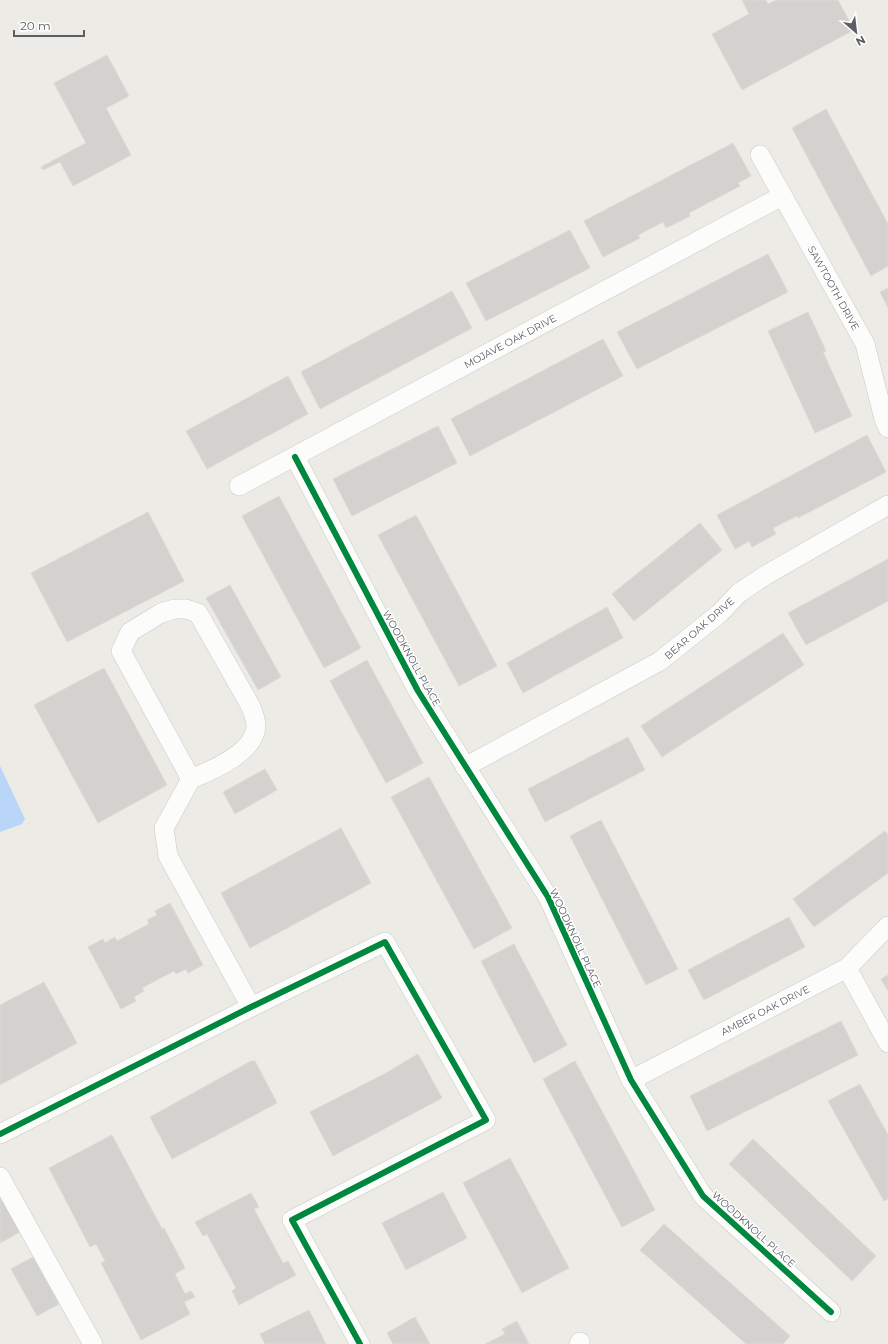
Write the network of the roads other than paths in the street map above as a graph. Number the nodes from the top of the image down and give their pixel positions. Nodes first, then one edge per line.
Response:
1 (760, 155) dead end
2 (782, 196) junction
3 (888, 428) edge
4 (295, 456) junction
5 (239, 486) dead end
6 (888, 505) edge
7 (465, 767) junction
8 (191, 778) junction
9 (888, 926) edge
10 (847, 968) junction
11 (251, 1007) junction
12 (888, 1044) edge
13 (631, 1080) junction
14 (0, 1134) edge
15 (0, 1177) edge
16 (831, 1312) dead end
17 (93, 1344) edge
18 (360, 1344) edge

1 - 2 street, SAWTOOTH DRIVE
2 - 3 street, SAWTOOTH DRIVE
2 - 4 street, MOJAVE OAK DRIVE
4 - 5 street, MOJAVE OAK DRIVE
4 - 7 street, WOODKNOLL PLACE
6 - 7 street, BEAR OAK DRIVE
7 - 13 street, WOODKNOLL PLACE
8 - 8 street
8 - 11 street
9 - 10 street, AMBER OAK DRIVE
10 - 12 street
10 - 13 street, AMBER OAK DRIVE
11 - 14 street
11 - 18 street
13 - 16 street, WOODKNOLL PLACE
15 - 17 street

